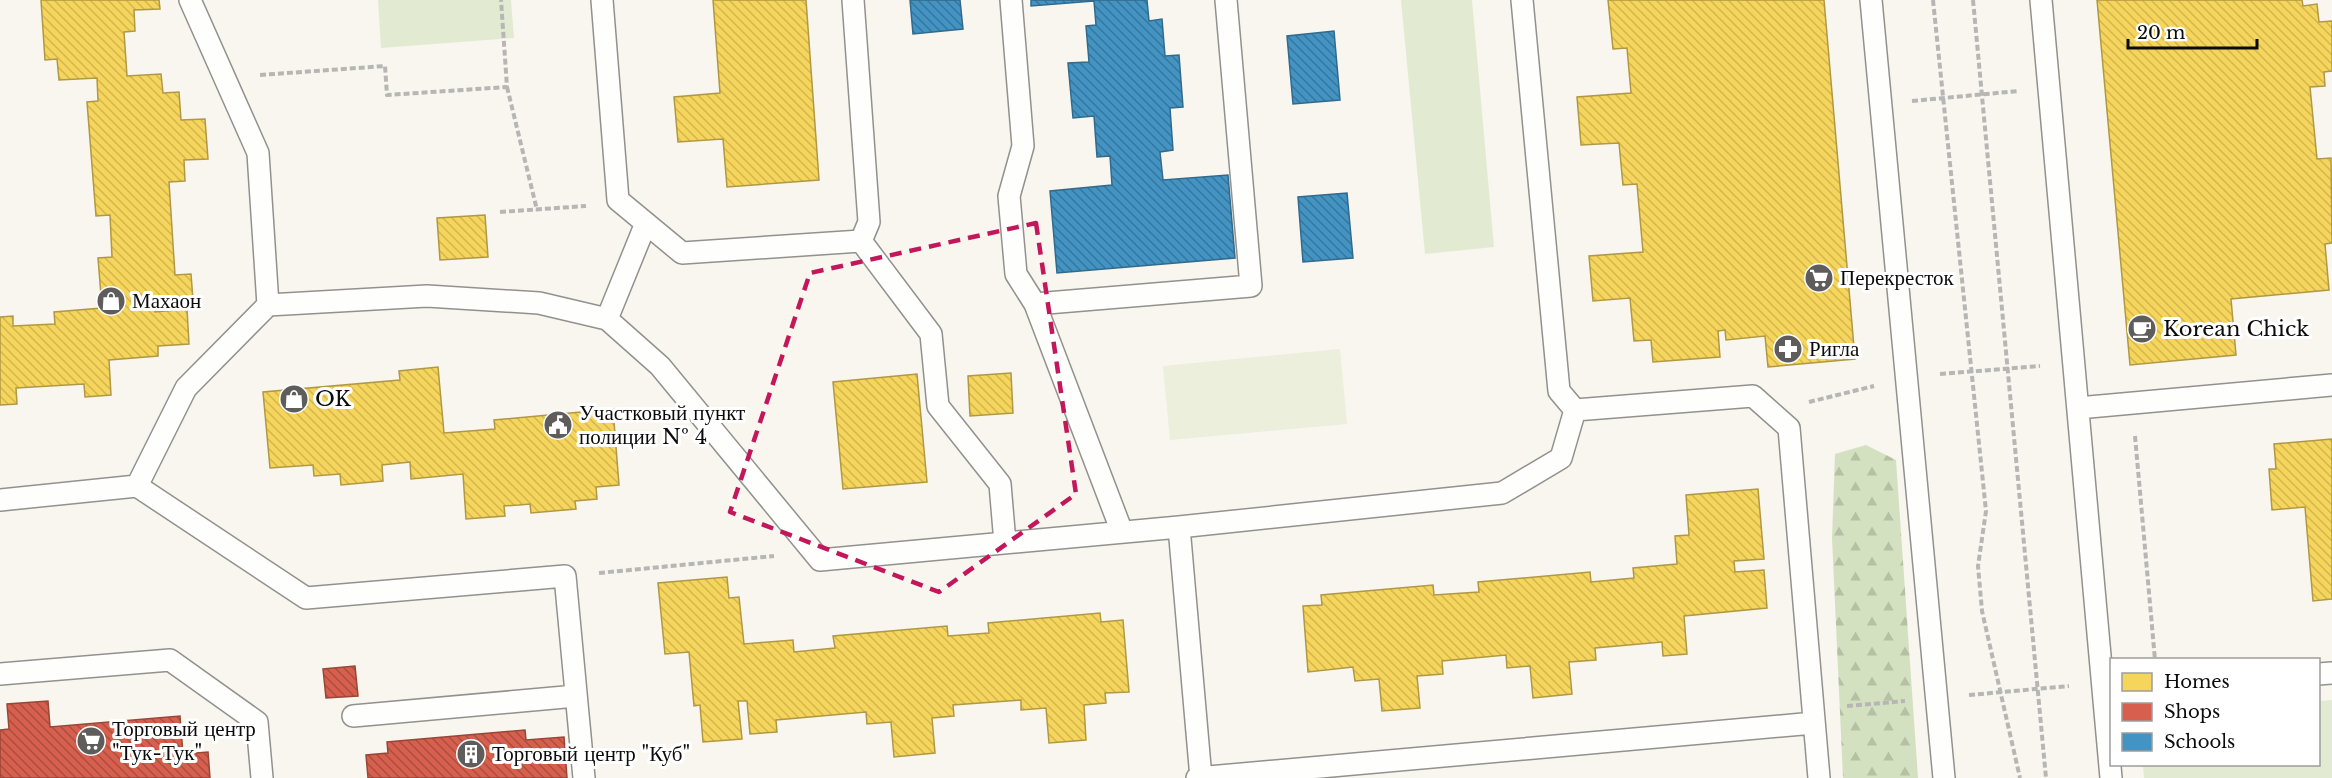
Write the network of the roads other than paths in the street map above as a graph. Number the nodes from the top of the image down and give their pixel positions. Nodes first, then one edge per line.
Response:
1 (190, 0) edge
2 (602, 0) edge
3 (853, 0) edge
4 (1011, 0) edge
5 (1226, 0) edge
6 (1522, 0) edge
7 (1871, 0) edge
8 (2041, 0) edge
9 (646, 223) junction
10 (861, 241) junction
11 (1035, 304) junction
12 (268, 305) junction
13 (607, 319) junction
14 (2332, 385) edge
15 (2078, 408) junction
16 (1575, 410) junction
17 (137, 486) junction
18 (0, 500) edge
19 (1179, 527) junction
20 (1122, 532) junction
21 (1005, 543) junction
22 (0, 674) edge
23 (2107, 691) edge
24 (576, 696) junction
25 (354, 716) dead end
26 (1814, 723) junction
27 (2110, 756) edge
28 (262, 778) edge
29 (584, 778) edge
30 (1200, 778) edge
31 (1819, 778) edge
32 (1944, 778) edge

1 - 12 lane
2 - 9 lane
3 - 10 lane
4 - 11 lane
5 - 11 lane
6 - 16 lane
7 - 32 lane
8 - 15 lane
9 - 10 lane
9 - 13 lane
10 - 21 lane
11 - 20 lane
12 - 13 lane
12 - 17 lane
13 - 21 lane
14 - 15 lane
15 - 23 lane
16 - 19 lane
16 - 26 lane
17 - 18 lane
17 - 24 lane
19 - 20 lane
19 - 30 lane
20 - 21 lane
22 - 28 lane
23 - 27 lane
24 - 25 lane
24 - 29 lane
26 - 30 lane
26 - 31 lane

